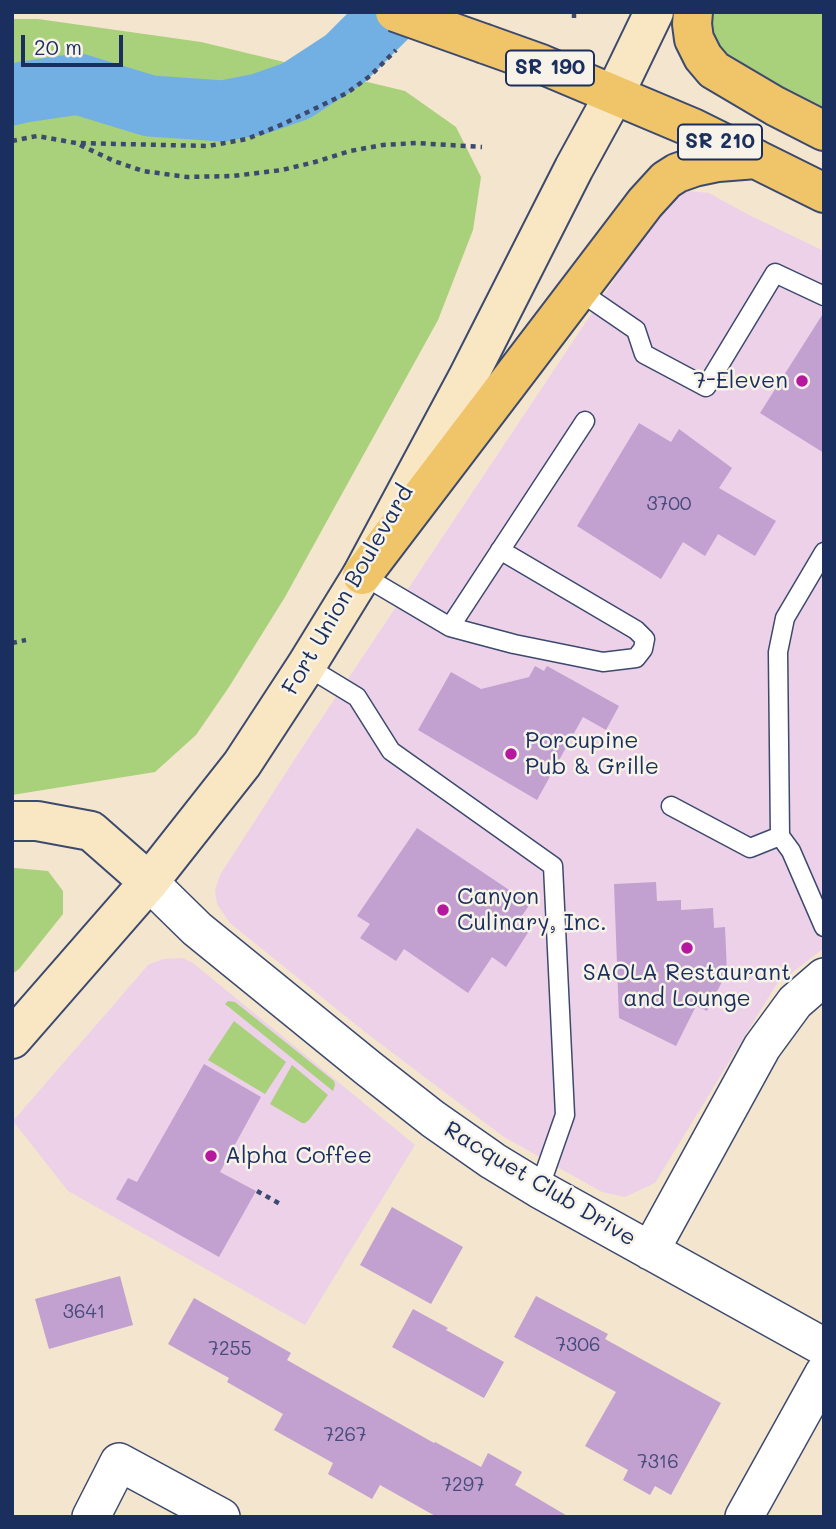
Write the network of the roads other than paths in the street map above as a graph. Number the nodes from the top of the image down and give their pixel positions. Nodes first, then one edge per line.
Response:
1 (654, 12) edge
2 (693, 12) edge
3 (397, 29) edge
4 (614, 95) junction
5 (824, 131) edge
6 (755, 159) junction
7 (824, 193) edge
8 (579, 291) junction
9 (824, 296) edge
10 (586, 421) dead end
11 (500, 550) junction
12 (824, 552) edge
13 (362, 575) junction
14 (450, 627) junction
15 (306, 666) junction
16 (671, 806) dead end
17 (12, 821) edge
18 (780, 836) junction
19 (149, 881) junction
20 (824, 927) edge
21 (824, 977) edge
22 (12, 1039) edge
23 (540, 1189) junction
24 (650, 1251) junction
25 (824, 1347) edge
26 (824, 1373) edge
27 (91, 1517) edge
28 (221, 1517) edge
29 (744, 1517) edge

1 - 4 main road, SR 190
2 - 5 main road
3 - 4 main road, SR 190, bridge
4 - 6 main road, SR 210
4 - 13 main road, Fort Union Boulevard
6 - 7 main road, SR 210
6 - 8 main road
8 - 9 lane
8 - 13 main road
10 - 11 lane
11 - 14 lane
11 - 14 lane
12 - 18 lane
13 - 14 lane
13 - 15 main road, Fort Union Boulevard
15 - 19 main road, Fort Union Boulevard
15 - 23 lane
16 - 18 lane
17 - 19 main road
18 - 20 lane
19 - 22 main road, Fort Union Boulevard
19 - 23 street, Racquet Club Drive
21 - 24 street
23 - 24 street, Racquet Club Drive
24 - 25 street, Racquet Club Drive
26 - 29 street
27 - 28 street

